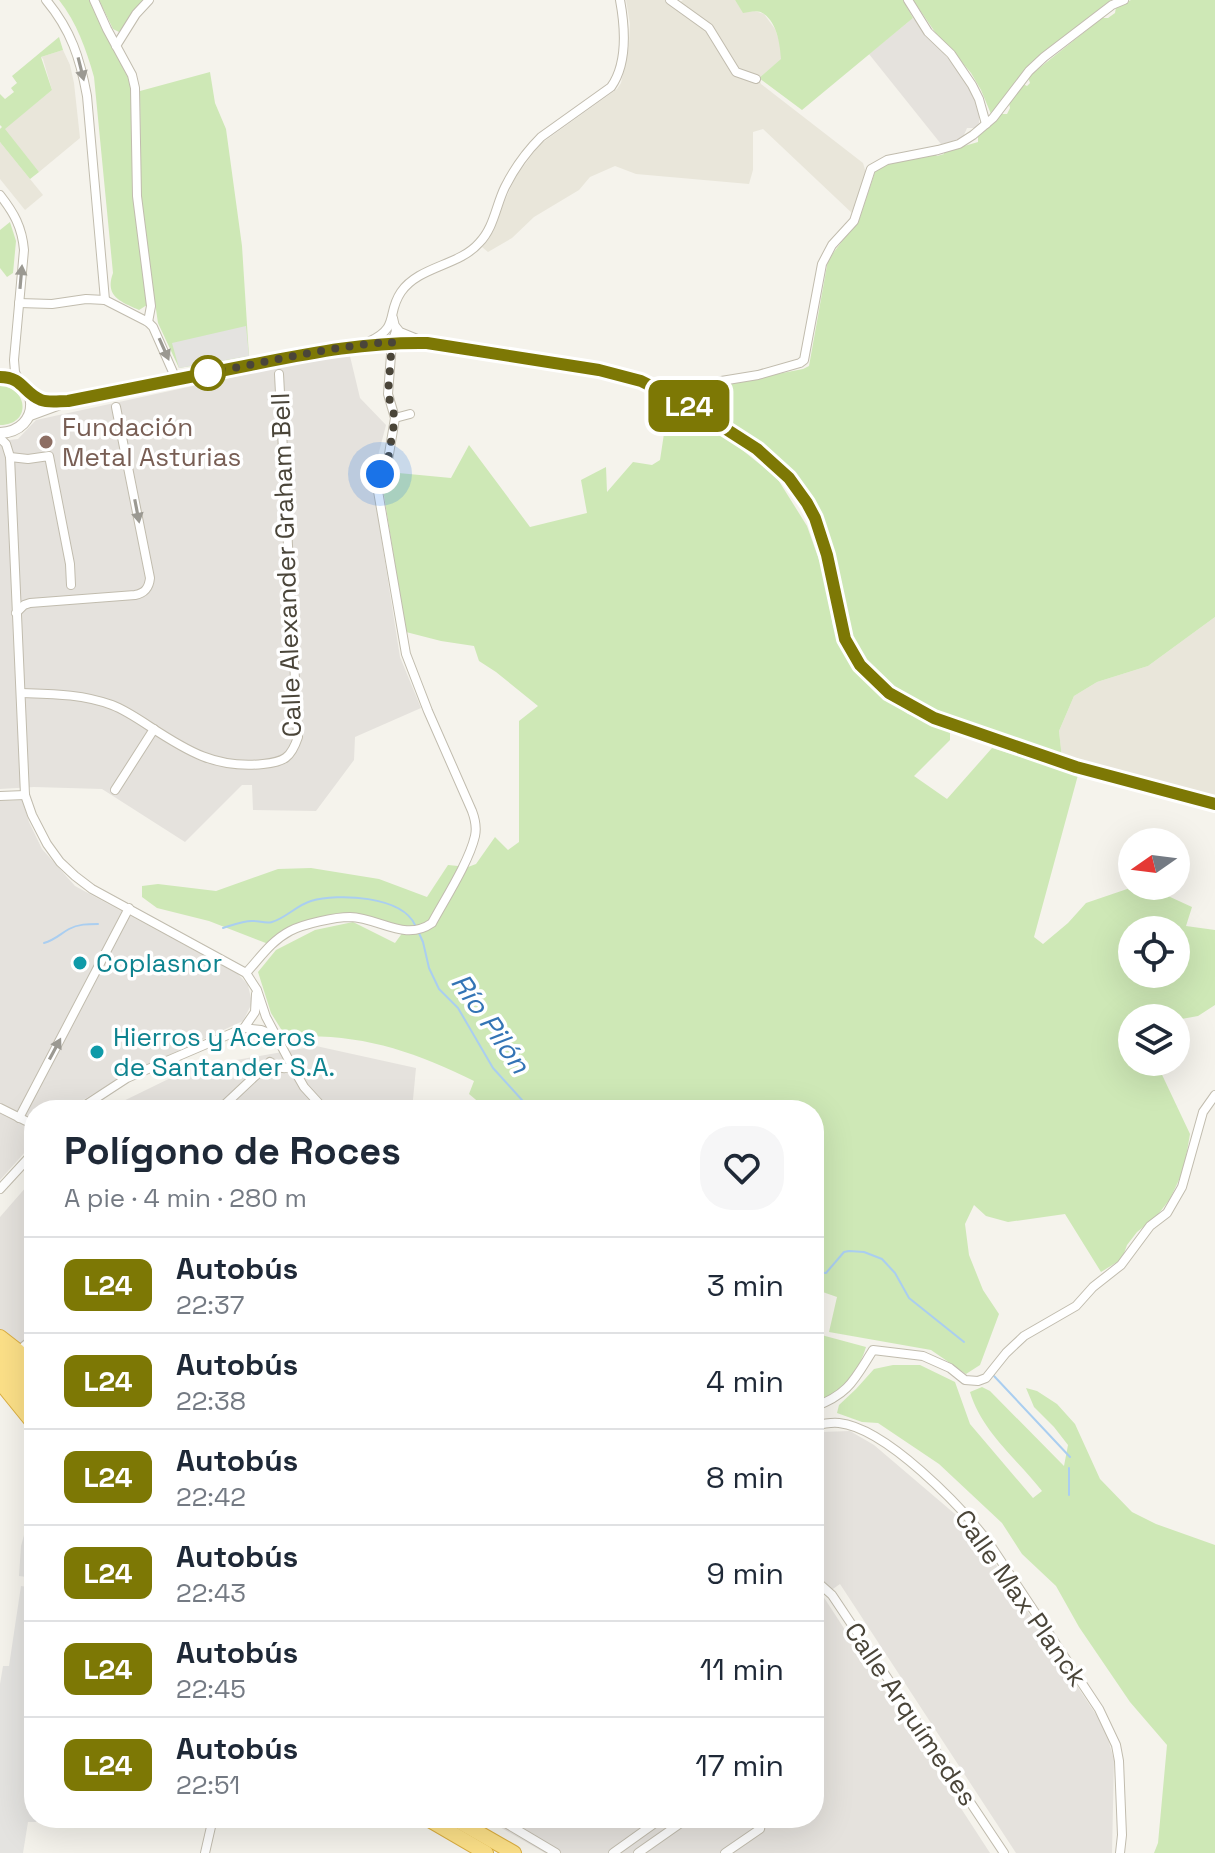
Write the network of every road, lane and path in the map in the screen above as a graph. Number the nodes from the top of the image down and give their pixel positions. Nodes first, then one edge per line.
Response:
1 (46, 0) edge
2 (94, 0) edge
3 (149, 0) edge
4 (620, 0) edge
5 (670, 0) edge
6 (908, 0) edge
7 (1124, 0) edge
8 (116, 46) junction
9 (756, 79) dead end
10 (986, 124) junction
11 (0, 195) edge
12 (105, 300) junction
13 (19, 303) junction
14 (148, 322) junction
15 (393, 323) junction
16 (392, 342) junction
17 (427, 343) junction
18 (364, 344) junction
19 (279, 374) dead end
20 (0, 377) edge
21 (176, 379) junction
22 (19, 381) junction
23 (29, 393) junction
24 (68, 401) junction
25 (687, 404) junction
26 (116, 407) dead end
27 (410, 414) dead end
28 (30, 415) junction
29 (395, 418) junction
30 (17, 430) junction
31 (0, 435) edge
32 (10, 457) junction
33 (71, 585) dead end
34 (15, 592) junction
35 (30, 603) junction
36 (16, 613) junction
37 (20, 676) junction
38 (21, 693) junction
39 (37, 694) junction
40 (22, 717) junction
41 (154, 729) junction
42 (115, 790) dead end
43 (25, 795) junction
44 (0, 796) edge
45 (1215, 804) edge
46 (129, 908) junction
47 (246, 973) junction
48 (257, 990) junction
49 (244, 1028) junction
50 (275, 1035) junction
51 (292, 1066) junction
52 (1215, 1095) edge
53 (28, 1100) edge
54 (93, 1100) edge
55 (230, 1100) edge
56 (316, 1100) edge
57 (0, 1108) edge
58 (24, 1108) edge
59 (19, 1118) junction
60 (24, 1120) edge
61 (24, 1163) edge
62 (0, 1189) edge
63 (0, 1337) edge
64 (24, 1346) edge
65 (18, 1351) junction
66 (0, 1352) edge
67 (24, 1357) edge
68 (0, 1368) edge
69 (24, 1376) edge
70 (0, 1382) edge
71 (24, 1393) edge
72 (824, 1403) edge
73 (24, 1412) edge
74 (824, 1425) edge
75 (824, 1588) edge
76 (211, 1828) edge
77 (460, 1828) edge
78 (466, 1828) edge
79 (514, 1828) edge
80 (648, 1828) edge
81 (674, 1828) edge
82 (760, 1828) edge
83 (205, 1853) edge
84 (486, 1853) edge
85 (514, 1853) edge
86 (556, 1853) edge
87 (613, 1853) edge
88 (638, 1853) edge
89 (725, 1853) edge
90 (1004, 1853) edge
91 (1120, 1853) edge

1 -> 12 street
2 - 8 street
3 - 8 street
4 - 15 street
5 - 9 street
6 - 10 street
7 - 10 street
8 - 14 street
10 - 25 street
13 -> 11 street
12 - 13 street
12 - 14 street
13 - 22 street
14 -> 21 street
15 - 16 street
15 - 17 street
15 - 18 street
16 - 17 street
16 - 18 street
16 - 29 street
17 - 25 street
18 - 21 street
19 - 41 street, Calle Alexander Graham Bell
20 - 22 street
21 - 24 street
22 - 23 street
23 - 24 street
23 - 28 street
24 - 28 street
25 - 45 street
26 -> 35 street
27 - 29 street
28 - 30 street
29 - 47 street
30 - 31 street
30 - 32 street
31 - 32 street
32 - 33 street
32 - 34 street
34 - 35 street
34 - 36 street
35 - 36 street
36 - 37 street
37 - 38 street
37 - 39 street
38 - 39 street, Calle Alexander Graham Bell
38 - 40 street
39 - 40 street
39 - 41 street, Calle Alexander Graham Bell
40 - 43 street
41 - 42 street
43 - 44 street
43 - 46 street
46 - 47 street
53 -> 46 street
47 - 48 street
48 - 49 street
48 - 50 street
49 - 50 street
49 - 54 street
50 - 51 street
51 - 55 street
51 - 56 street
52 - 72 street
57 - 59 street
59 -> 58 street
59 - 60 street
61 - 62 street
63 - 65 highway
64 - 65 street
65 - 67 highway
66 - 69 highway
68 - 71 highway
70 - 73 highway
74 - 91 street, Calle Max Planck
75 - 90 street, Calle Arquímedes
76 - 83 street
77 - 84 highway
78 - 85 highway
79 - 86 street
80 - 87 street
81 - 88 street
82 - 89 street

